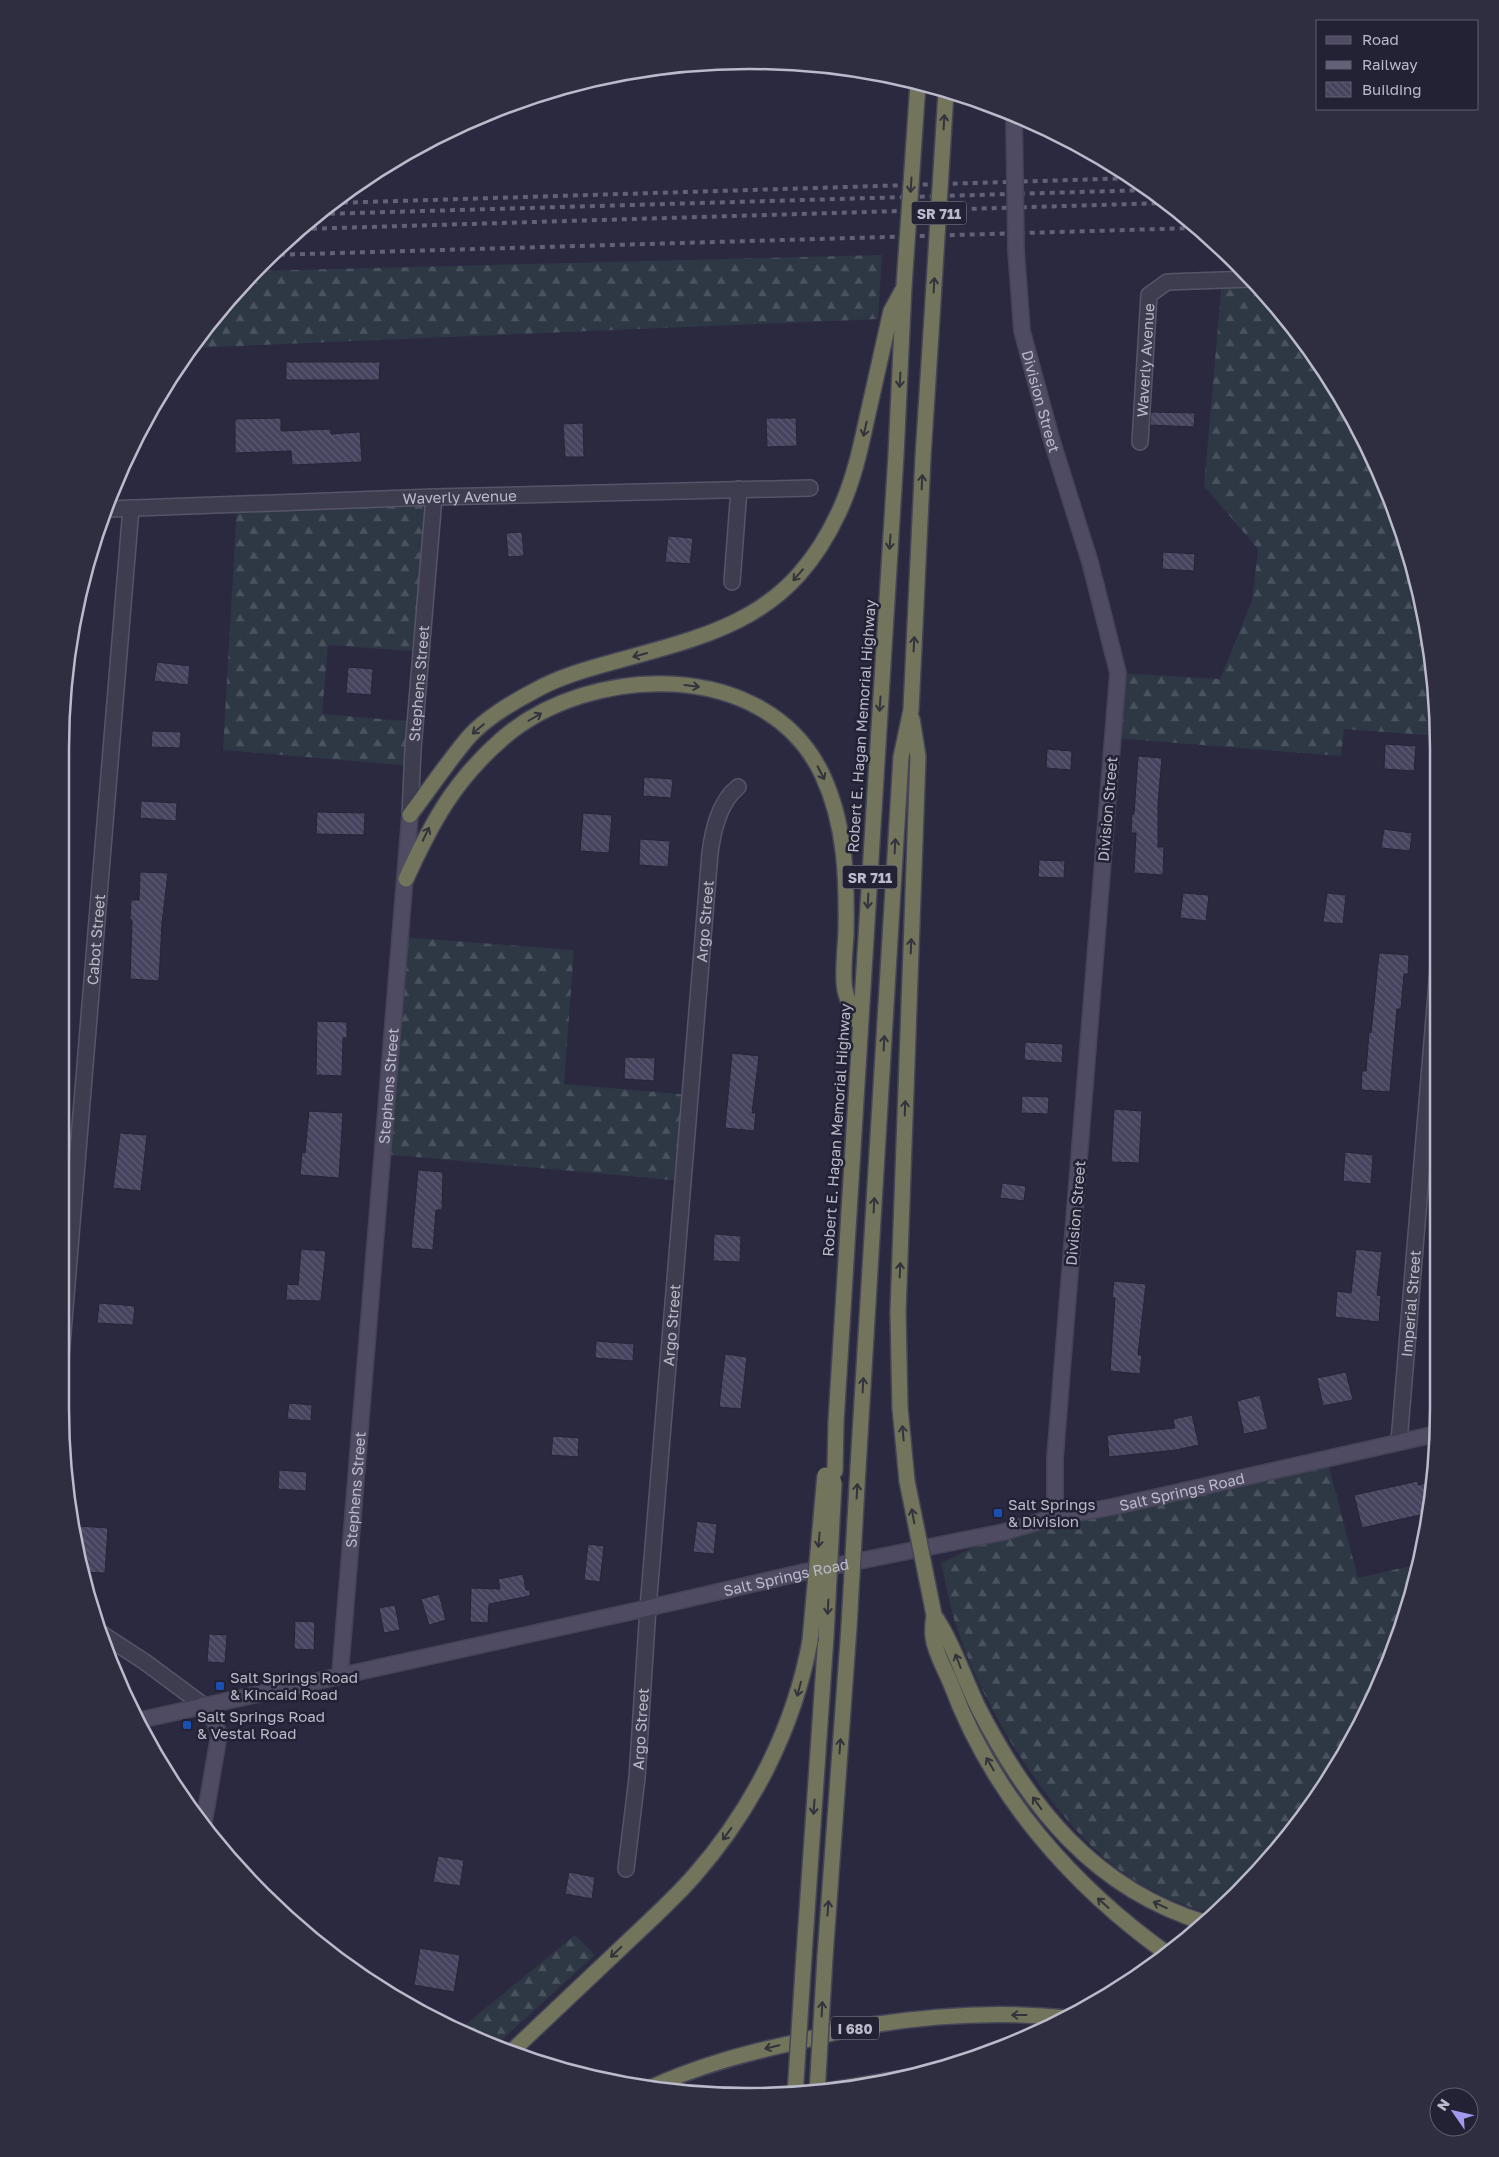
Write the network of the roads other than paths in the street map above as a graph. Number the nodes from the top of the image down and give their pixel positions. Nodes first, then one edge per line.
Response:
1 (918, 90) edge
2 (946, 98) edge
3 (1014, 123) edge
4 (1241, 279) edge
5 (904, 286) junction
6 (1140, 442) dead end
7 (810, 488) dead end
8 (739, 489) junction
9 (434, 497) junction
10 (131, 508) junction
11 (113, 509) edge
12 (732, 582) dead end
13 (911, 710) junction
14 (738, 787) dead end
15 (410, 815) junction
16 (406, 879) junction
17 (860, 1027) junction
18 (1430, 1066) edge
19 (69, 1260) edge
20 (1429, 1435) edge
21 (1399, 1442) junction
22 (830, 1473) junction
23 (1055, 1517) junction
24 (648, 1608) junction
25 (934, 1615) junction
26 (110, 1639) edge
27 (340, 1675) junction
28 (203, 1705) junction
29 (144, 1719) edge
30 (205, 1816) edge
31 (626, 1869) dead end
32 (1197, 1920) edge
33 (1162, 1950) edge
34 (1054, 2016) edge
35 (517, 2047) edge
36 (663, 2082) edge
37 (818, 2084) edge
38 (796, 2087) edge

1 -> 5 highway, SR 711, bridge
13 -> 2 highway, SR 711, bridge
3 - 23 street, Division Street, bridge
4 - 6 street, Waverly Avenue
5 -> 15 highway
5 -> 17 highway, Robert E. Hagan Memorial Highway / SR 711
7 - 8 street, Waverly Avenue
8 - 9 street, Waverly Avenue
8 - 12 street
9 - 10 street, Waverly Avenue
9 - 15 street, Stephens Street
10 - 11 street, Waverly Avenue
10 - 19 street, Cabot Street
25 -> 13 highway, bridge
37 -> 13 highway, bridge
14 - 24 street, Argo Street
15 - 16 street, Stephens Street
16 -> 17 highway
16 - 27 street, Stephens Street
17 - 22 highway, Robert E. Hagan Memorial Highway / SR 711
18 - 21 street, Imperial Street
20 - 21 street, Salt Springs Road
21 - 23 street, Salt Springs Road
22 -> 35 highway, bridge
22 -> 38 highway, bridge
23 - 24 street, Salt Springs Road
24 - 27 street, Salt Springs Road
24 - 31 street, Argo Street
32 -> 25 highway
33 -> 25 highway
26 - 28 street
27 - 28 street, Salt Springs Road
28 - 29 street, Salt Springs Road
28 - 30 street
34 -> 36 highway, I 680

